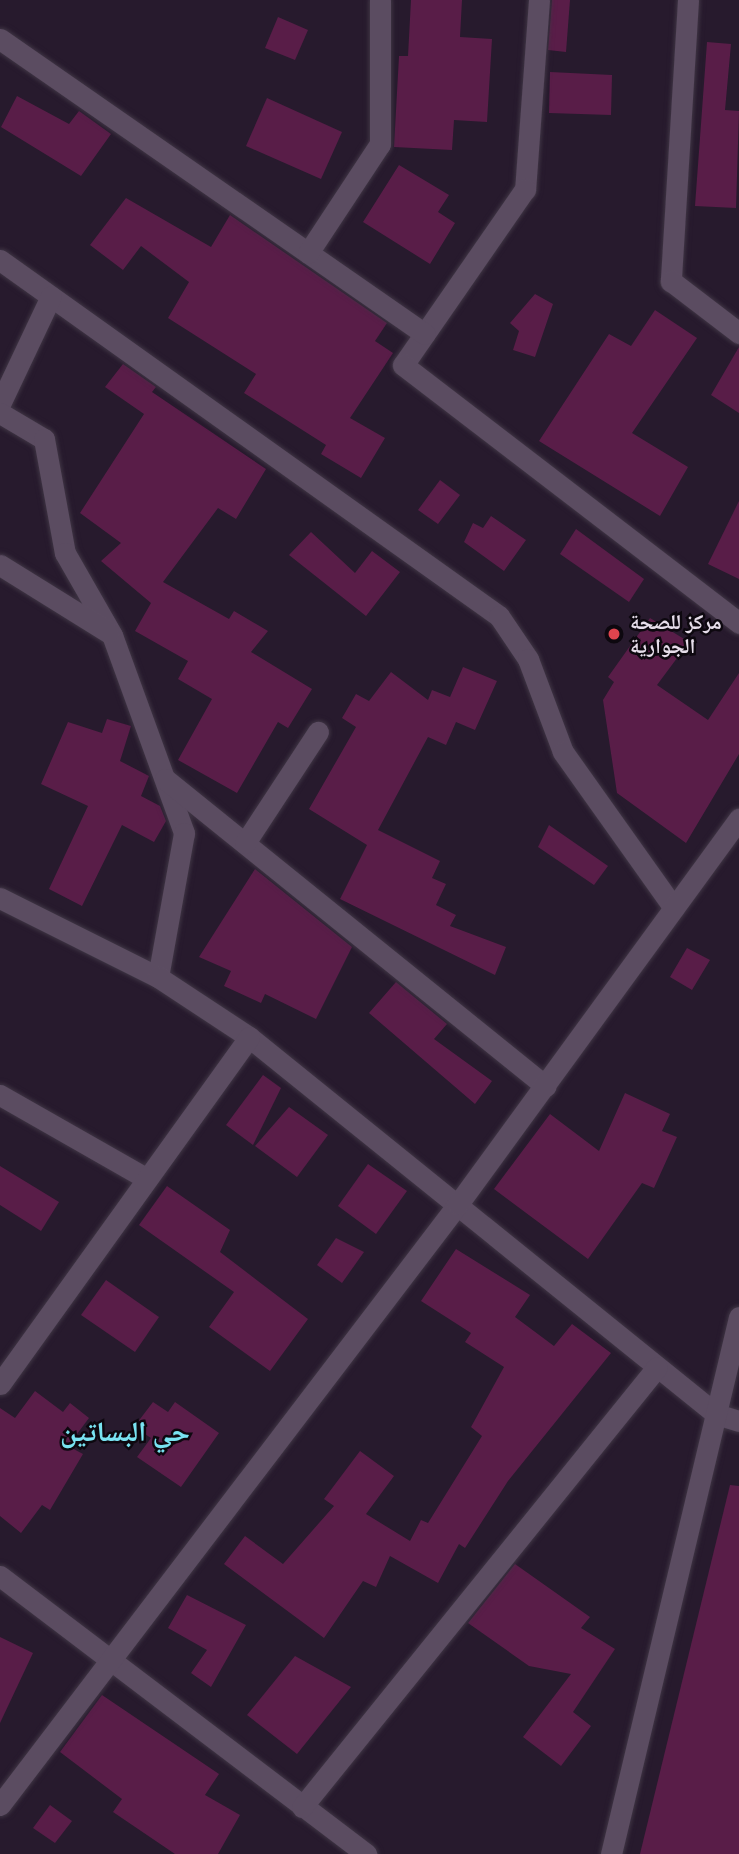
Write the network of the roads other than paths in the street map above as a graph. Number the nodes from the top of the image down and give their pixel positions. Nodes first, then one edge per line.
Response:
1 (380, 0) edge
2 (539, 0) edge
3 (688, 0) edge
4 (0, 39) edge
5 (308, 253) junction
6 (0, 260) edge
7 (51, 296) junction
8 (739, 333) edge
9 (425, 334) junction
10 (0, 404) edge
11 (0, 413) edge
12 (0, 565) edge
13 (739, 623) edge
14 (112, 635) junction
15 (318, 732) dead end
16 (164, 778) junction
17 (739, 819) edge
18 (245, 843) junction
19 (0, 898) edge
20 (674, 908) junction
21 (158, 976) junction
22 (249, 1037) junction
23 (545, 1086) junction
24 (0, 1095) edge
25 (148, 1179) junction
26 (458, 1205) junction
27 (739, 1317) edge
28 (657, 1367) junction
29 (0, 1384) edge
30 (716, 1415) junction
31 (739, 1421) edge
32 (0, 1576) edge
33 (109, 1664) junction
34 (0, 1805) edge
35 (302, 1807) junction
36 (366, 1854) edge
37 (611, 1854) edge

1 - 5 street
2 - 9 street
3 - 8 street
4 - 5 street
5 - 9 street
6 - 7 street
7 - 10 street
7 - 20 street
9 - 13 street
11 - 14 street
12 - 14 street
14 - 16 street
15 - 18 street
16 - 18 street
16 - 21 street
17 - 20 street
18 - 23 street
19 - 21 street
20 - 23 street
21 - 22 street
22 - 25 street
22 - 26 street
23 - 26 street
24 - 25 street
25 - 29 street
26 - 28 street
26 - 33 street
27 - 30 street
28 - 30 street
28 - 35 street
30 - 31 street
30 - 37 street
32 - 33 street
33 - 34 street
33 - 35 street
35 - 36 street

